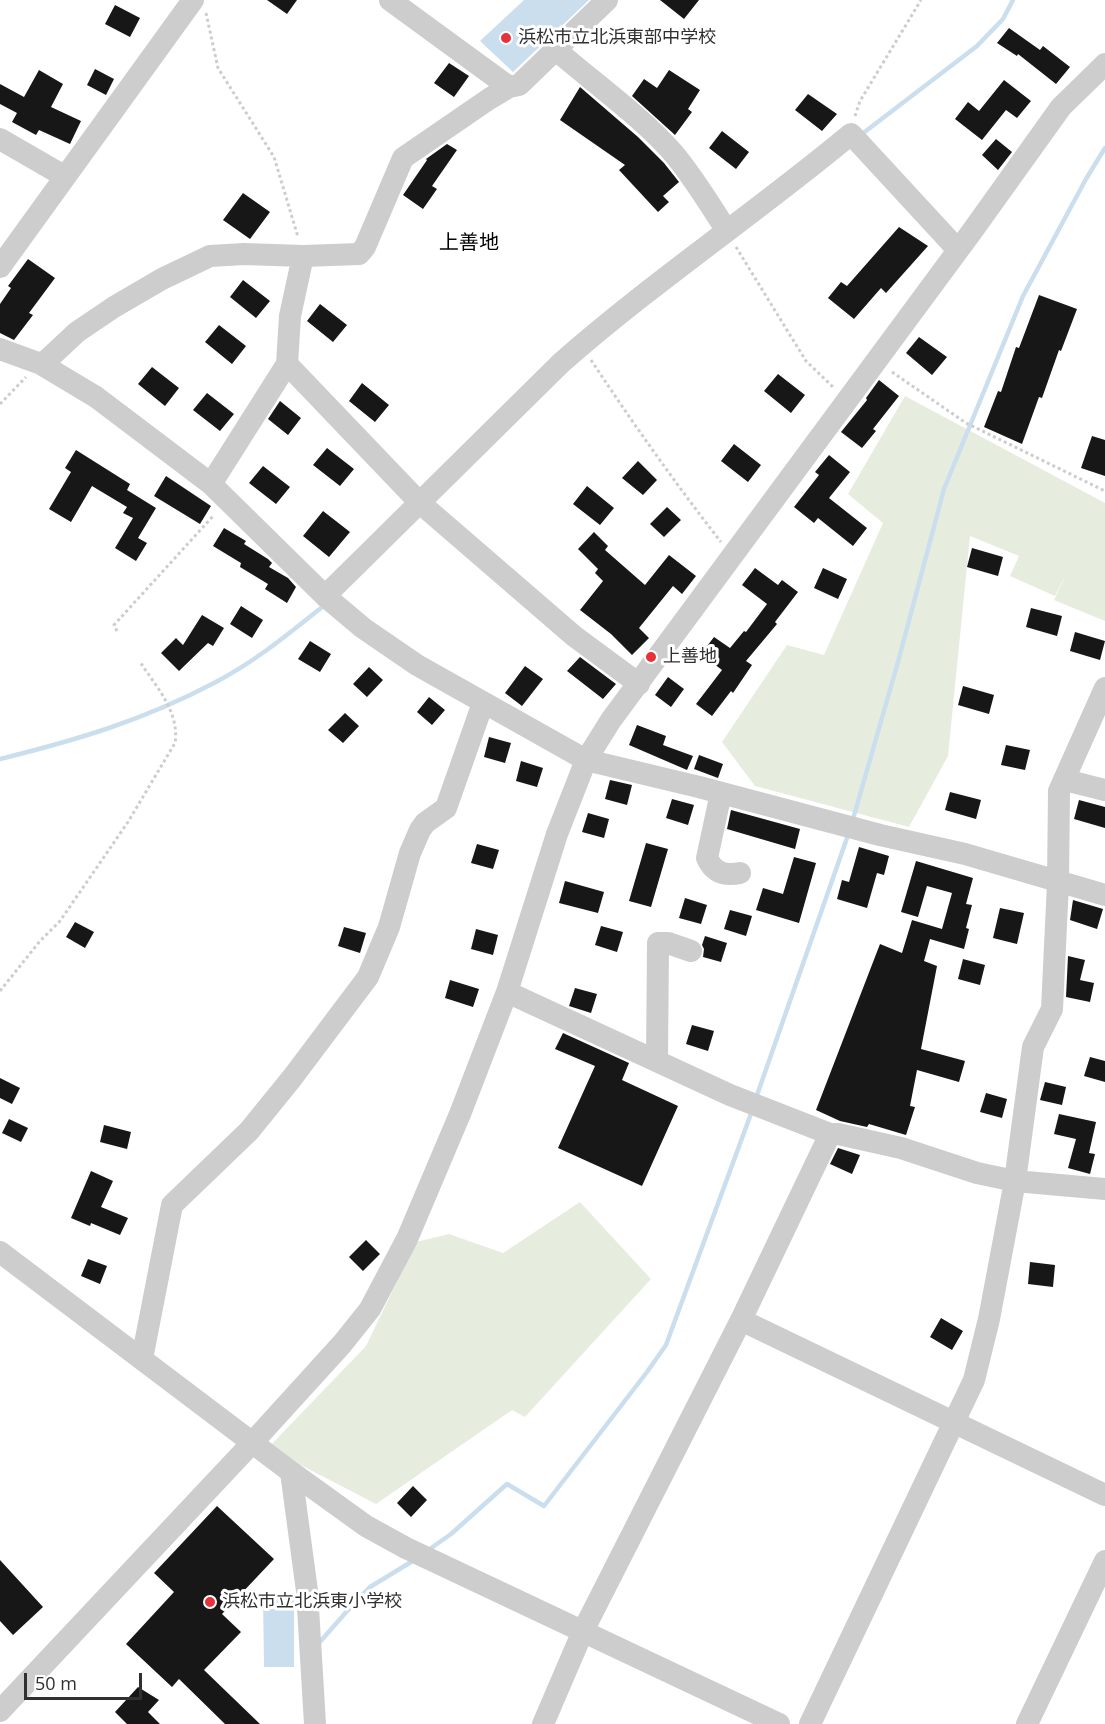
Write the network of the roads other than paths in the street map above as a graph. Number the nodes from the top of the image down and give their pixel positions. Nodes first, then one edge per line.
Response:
1 (390, 0) edge
2 (608, 0) edge
3 (199, 6) edge
4 (556, 50) junction
5 (1105, 64) edge
6 (509, 87) junction
7 (0, 140) edge
8 (64, 176) junction
9 (729, 235) junction
10 (958, 250) junction
11 (303, 256) junction
12 (0, 267) edge
13 (0, 349) edge
14 (41, 364) junction
15 (287, 364) junction
16 (211, 484) junction
17 (420, 503) junction
18 (325, 596) junction
19 (639, 684) junction
20 (1105, 688) edge
21 (483, 703) junction
22 (586, 760) junction
23 (1065, 780) junction
24 (1105, 790) edge
25 (721, 793) junction
26 (740, 873) dead end
27 (1058, 883) junction
28 (1105, 895) edge
29 (691, 951) dead end
30 (507, 992) junction
31 (657, 1060) junction
32 (830, 1134) junction
33 (1015, 1181) junction
34 (1105, 1189) edge
35 (0, 1252) edge
36 (741, 1320) junction
37 (142, 1359) junction
38 (954, 1422) junction
39 (252, 1443) junction
40 (291, 1472) junction
41 (1105, 1495) edge
42 (1105, 1561) edge
43 (583, 1630) junction
44 (0, 1711) edge
45 (315, 1724) edge
46 (543, 1724) edge
47 (779, 1724) edge
48 (810, 1724) edge
49 (1027, 1724) edge

1 - 6 street
2 - 4 street
3 - 8 street
4 - 6 street
4 - 9 street
5 - 10 street
6 - 11 street
7 - 8 street
8 - 12 street
9 - 10 street
9 - 17 street
10 - 19 street
11 - 14 street
11 - 15 street
13 - 14 street
14 - 16 street
15 - 16 street
15 - 17 street
16 - 18 street
17 - 18 street
17 - 19 street
18 - 21 street
19 - 22 street
20 - 23 street
21 - 22 street
21 - 37 street
22 - 25 street
22 - 30 street
23 - 24 street
23 - 27 street
25 - 26 street
25 - 27 street
27 - 28 street
27 - 33 street
29 - 31 street
30 - 31 street
30 - 39 street
31 - 32 street
32 - 33 street
32 - 36 street
33 - 34 street
33 - 38 street
35 - 37 street
36 - 38 street
36 - 43 street
37 - 39 street
38 - 41 street
38 - 48 street
39 - 40 street
39 - 44 street
40 - 43 street
40 - 45 street
42 - 49 street
43 - 46 street
43 - 47 street

